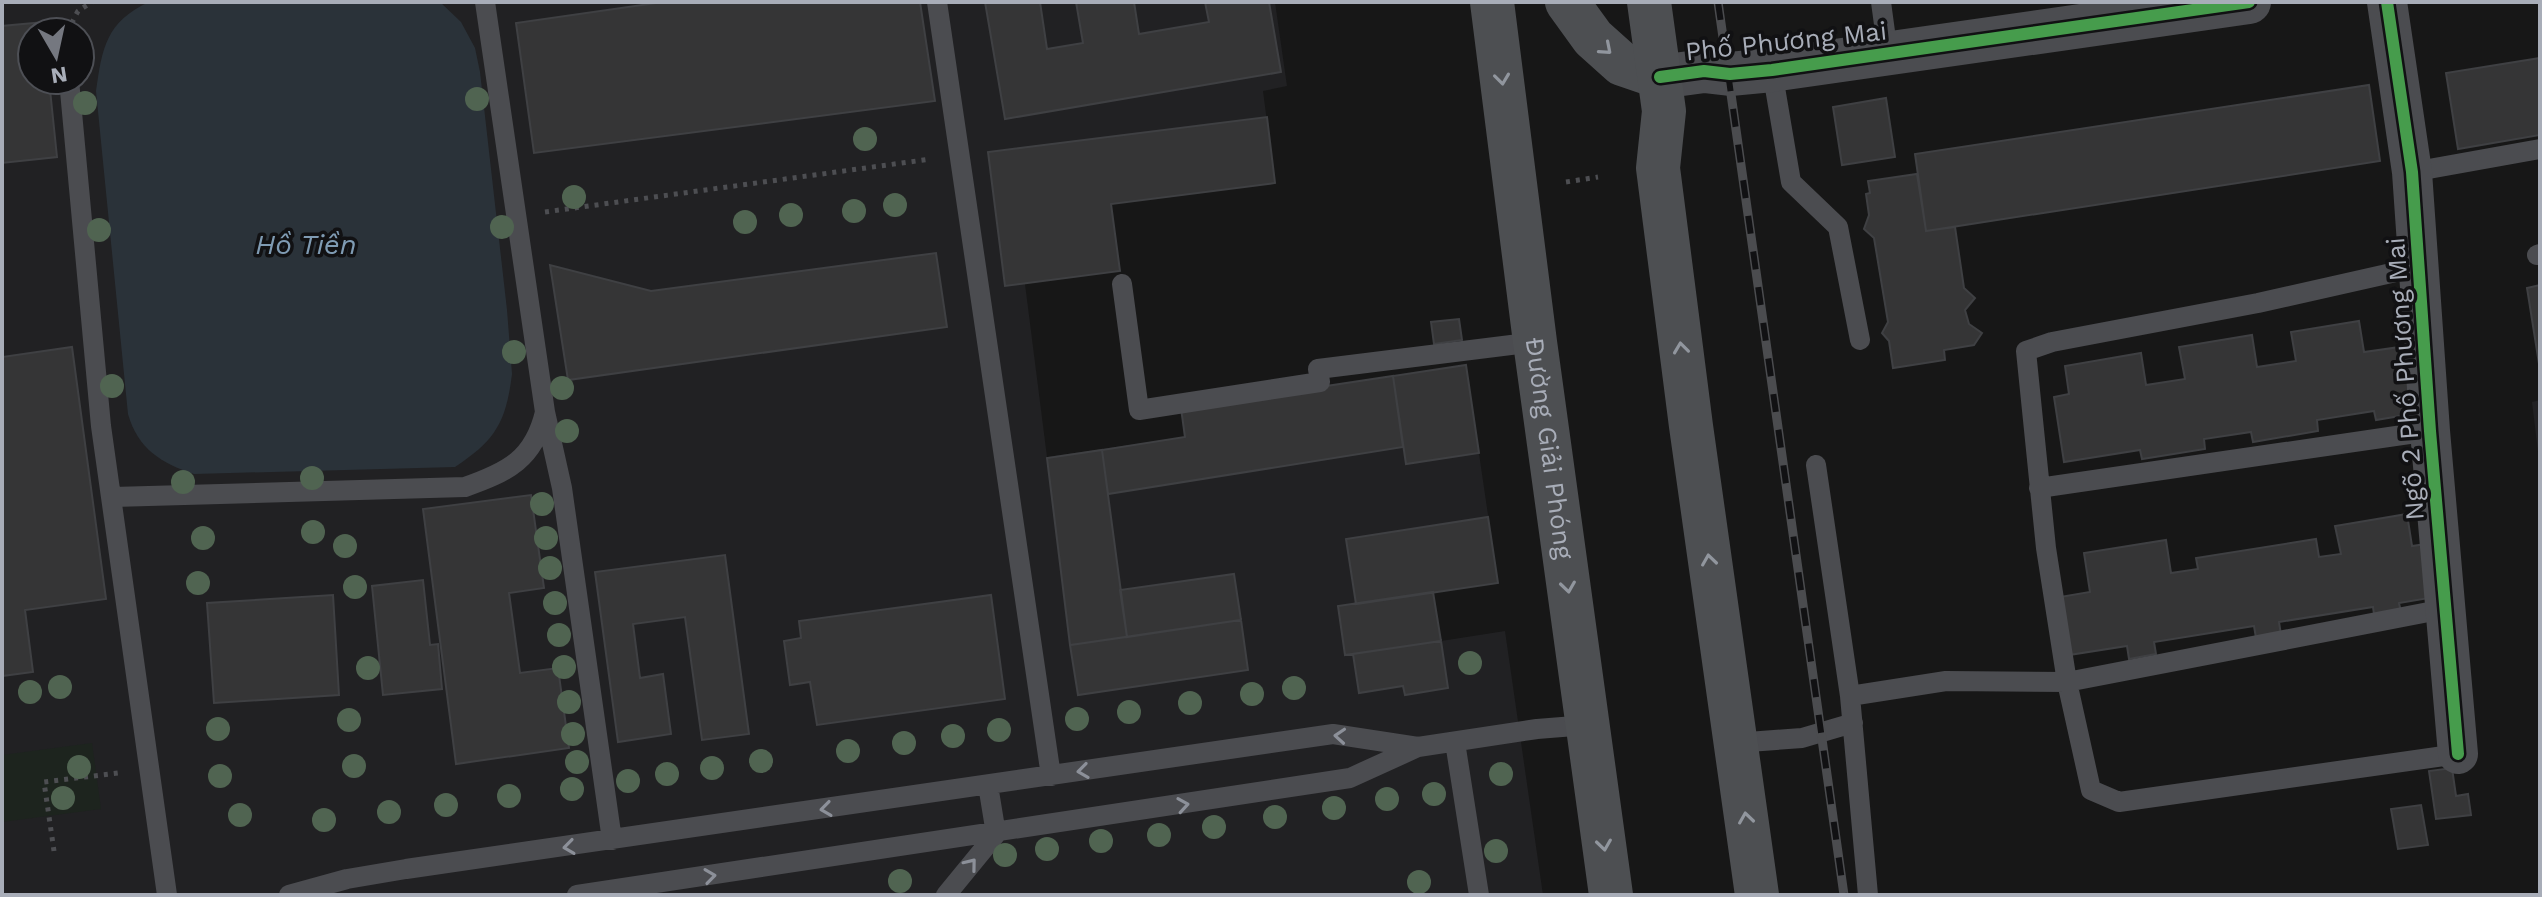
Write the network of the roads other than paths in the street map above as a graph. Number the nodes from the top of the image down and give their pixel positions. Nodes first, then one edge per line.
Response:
1 (485, 2) edge
2 (937, 2) edge
3 (1492, 2) edge
4 (1567, 2) edge
5 (1649, 2) edge
6 (1881, 2) edge
7 (2249, 2) edge
8 (2387, 2) edge
9 (1888, 54) junction
10 (1772, 70) junction
11 (1660, 77) junction
12 (70, 96) edge
13 (2540, 149) edge
14 (2412, 172) junction
15 (2418, 267) junction
16 (1122, 284) dead end
17 (1860, 340) dead end
18 (1535, 342) junction
19 (545, 412) junction
20 (2430, 431) junction
21 (1816, 465) dead end
22 (2039, 488) junction
23 (113, 497) junction
24 (2444, 609) junction
25 (2067, 682) junction
26 (1850, 696) junction
27 (1853, 723) junction
28 (1587, 725) junction
29 (1455, 742) junction
30 (1735, 743) junction
31 (1418, 747) junction
32 (2458, 754) joint
33 (1051, 776) junction
34 (988, 785) junction
35 (996, 834) junction
36 (612, 840) junction
37 (167, 895) edge
38 (289, 895) edge
39 (577, 895) edge
40 (946, 895) edge
41 (1479, 895) edge
42 (1611, 895) edge
43 (1757, 895) edge
44 (1868, 895) edge

1 - 19 lane
2 - 33 lane
3 -> 18 main road, Đường Giải Phóng
4 -> 11 main road
5 - 11 main road
6 - 9 lane
7 - 9 street, Phố Phương Mai
8 - 14 street, Ngõ 2 Phố Phương Mai
9 - 10 street, Phố Phương Mai
10 - 11 street, Phố Phương Mai
10 - 17 lane
30 -> 11 main road
12 - 23 lane
13 - 14 lane
14 - 15 street, Ngõ 2 Phố Phương Mai
15 - 20 street, Ngõ 2 Phố Phương Mai
15 - 22 lane, Ngõ 2 Phố Phương Mai
16 - 18 lane
18 -> 28 main road, Đường Giải Phóng
19 - 23 lane
19 - 36 lane
20 - 22 lane
20 - 24 street, Ngõ 2 Phố Phương Mai
21 - 26 lane
22 - 25 lane, Ngõ 2 Phố Phương Mai
23 - 37 lane
24 - 25 lane
24 - 32 street, Ngõ 2 Phố Phương Mai
25 - 26 lane
25 - 32 lane, Ngõ 2 Phố Phương Mai
26 - 27 lane
27 - 30 lane
27 - 44 lane
28 - 29 lane
28 -> 42 main road, Đường Giải Phóng
29 - 31 lane
29 - 41 lane
43 -> 30 main road
31 -> 33 lane
35 -> 31 lane
33 - 34 lane
34 - 35 lane
34 -> 36 lane
39 -> 35 lane
40 -> 35 lane
36 -> 38 lane

